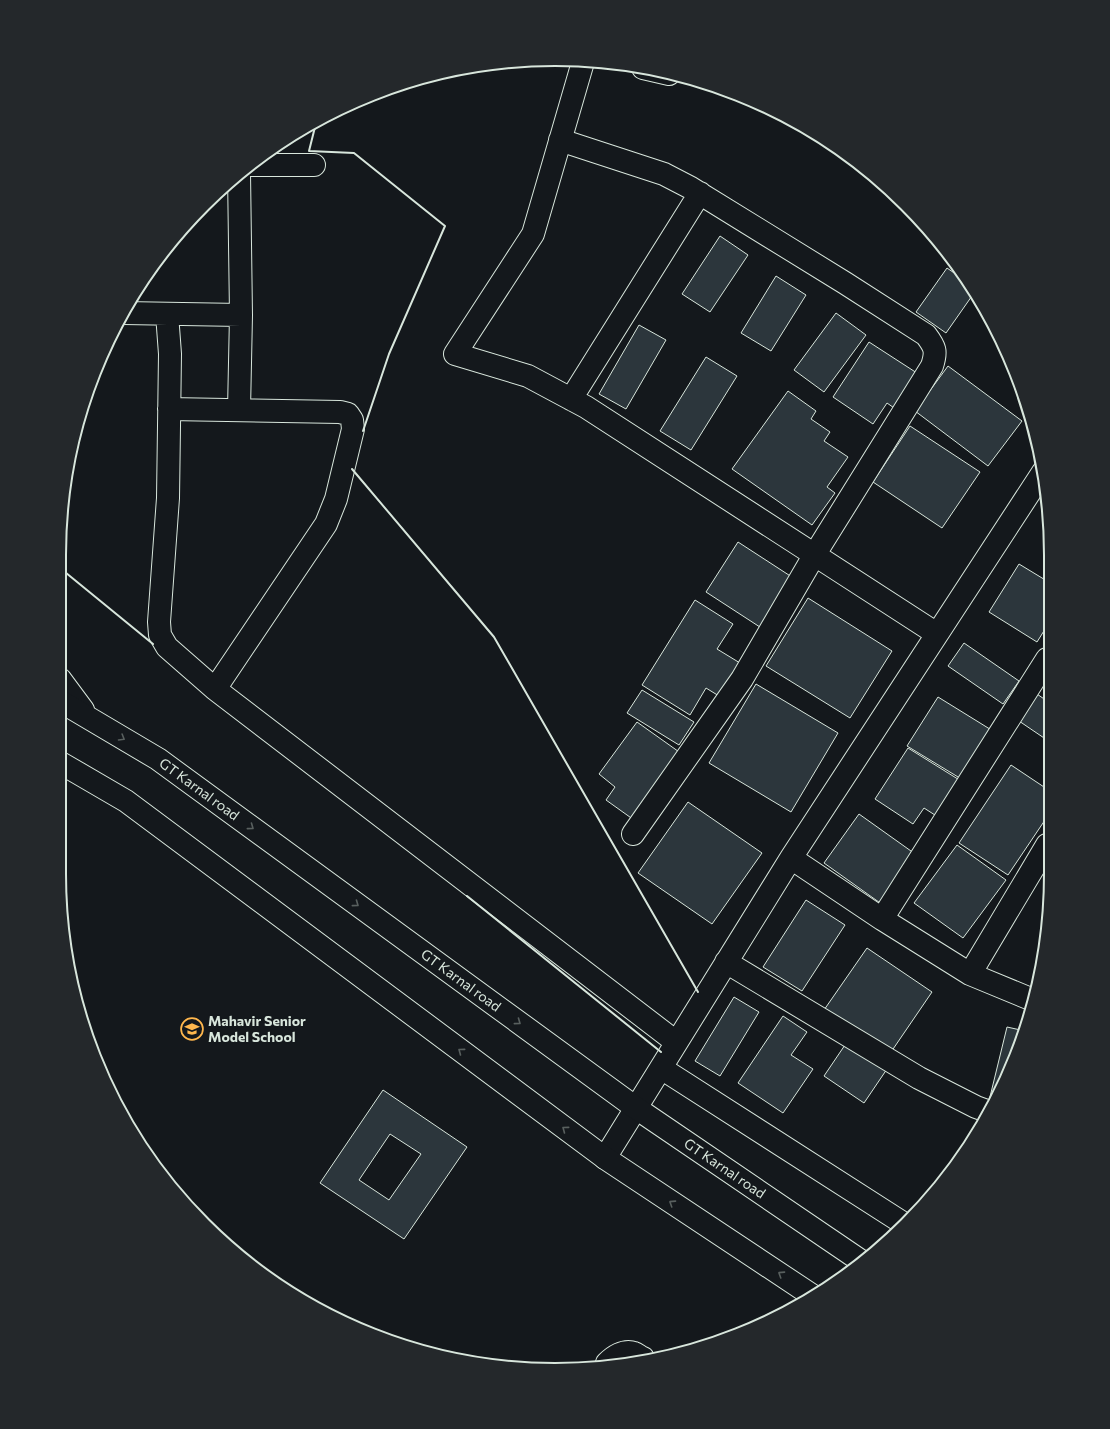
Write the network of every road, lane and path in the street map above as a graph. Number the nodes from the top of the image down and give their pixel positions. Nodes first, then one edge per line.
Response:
1 (582, 67) edge
2 (560, 140) junction
3 (260, 165) edge
4 (314, 165) dead end
5 (239, 182) edge
6 (700, 193) junction
7 (130, 314) edge
8 (167, 314) junction
9 (241, 315) junction
10 (571, 399) junction
11 (169, 409) junction
12 (239, 410) junction
13 (1038, 478) edge
14 (815, 554) junction
15 (938, 634) junction
16 (1044, 664) edge
17 (66, 687) edge
18 (215, 689) junction
19 (66, 705) edge
20 (88, 718) junction
21 (66, 766) edge
22 (633, 834) dead end
23 (1044, 850) edge
24 (791, 858) junction
25 (882, 919) junction
26 (726, 962) junction
27 (970, 974) junction
28 (1028, 998) edge
29 (676, 1042) junction
30 (661, 1068) junction
31 (636, 1108) junction
32 (983, 1109) edge
33 (604, 1158) junction
34 (900, 1221) edge
35 (857, 1258) edge
36 (808, 1292) edge
37 (639, 1356) edge
38 (610, 1360) edge

1 - 2 street
2 - 6 street
2 - 10 street
3 - 4 street
5 - 9 street
6 - 10 street
6 - 14 street
7 - 8 street
8 - 9 street
8 - 11 street
9 - 12 street
10 - 14 street
11 - 12 street
11 - 18 street
12 - 18 street
13 - 15 street
14 - 15 street
14 - 22 street
15 - 24 street
16 - 25 street
17 - 20 street
18 - 29 street
19 - 20 street, GT Karnal road
20 -> 31 street, GT Karnal road
33 -> 21 street
23 - 27 street
24 - 25 street
24 - 26 street
25 - 27 street
26 - 29 street
26 - 32 street
27 - 28 street
29 - 30 street
30 - 31 street
30 - 34 street
31 - 33 street
31 - 35 street, GT Karnal road
36 -> 33 street
37 - 38 street

